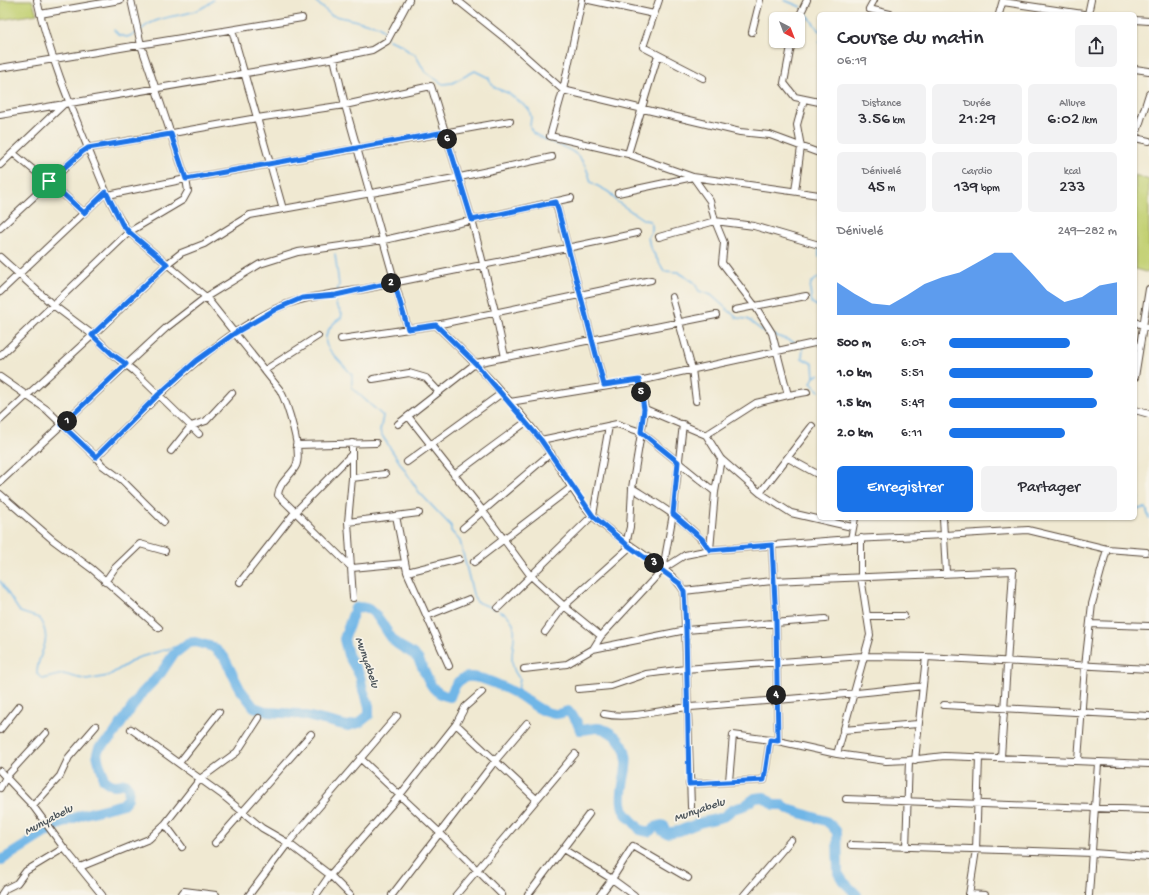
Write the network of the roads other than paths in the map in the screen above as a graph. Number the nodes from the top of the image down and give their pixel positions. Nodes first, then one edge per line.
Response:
1 (37, 0) edge
2 (120, 0) edge
3 (131, 0) edge
4 (409, 0) edge
5 (457, 0) edge
6 (582, 0) edge
7 (589, 0) edge
8 (659, 0) edge
9 (760, 0) edge
10 (807, 0) edge
11 (874, 0) edge
12 (1091, 0) edge
13 (1003, 1) edge
14 (801, 12) edge
15 (882, 12) edge
16 (1000, 12) edge
17 (1067, 12) edge
18 (1088, 12) edge
19 (40, 14) junction
20 (654, 14) junction
21 (302, 18) dead end
22 (1137, 20) edge
23 (1149, 21) edge
24 (232, 30) junction
25 (752, 32) dead end
26 (141, 45) junction
27 (791, 48) edge
28 (658, 55) junction
29 (334, 58) junction
30 (54, 60) junction
31 (0, 68) edge
32 (1137, 69) edge
33 (1149, 71) edge
34 (244, 73) junction
35 (703, 78) dead end
36 (156, 89) junction
37 (563, 90) junction
38 (1149, 94) edge
39 (804, 99) junction
40 (817, 102) edge
41 (67, 104) junction
42 (345, 105) junction
43 (641, 109) junction
44 (0, 114) edge
45 (257, 118) junction
46 (510, 121) dead end
47 (445, 132) junction
48 (1137, 132) edge
49 (171, 134) junction
50 (1137, 138) edge
51 (1149, 141) edge
52 (801, 147) junction
53 (88, 148) junction
54 (358, 148) junction
55 (817, 152) edge
56 (13, 153) junction
57 (628, 154) junction
58 (552, 157) dead end
59 (271, 164) junction
60 (0, 165) edge
61 (693, 177) junction
62 (460, 178) junction
63 (186, 179) junction
64 (48, 181) junction
65 (795, 191) junction
66 (371, 193) junction
67 (618, 193) dead end
68 (107, 194) junction
69 (817, 195) edge
70 (571, 198) dead end
71 (556, 202) junction
72 (283, 209) junction
73 (84, 213) junction
74 (472, 220) junction
75 (715, 221) junction
76 (0, 228) edge
77 (129, 232) junction
78 (637, 233) dead end
79 (659, 237) dead end
80 (384, 240) junction
81 (817, 244) edge
82 (570, 248) junction
83 (0, 258) edge
84 (167, 264) junction
85 (483, 266) junction
86 (18, 274) junction
87 (651, 280) dead end
88 (394, 282) junction
89 (1149, 289) edge
90 (0, 292) edge
91 (581, 294) junction
92 (806, 296) dead end
93 (672, 297) dead end
94 (206, 298) junction
95 (53, 305) junction
96 (755, 306) junction
97 (735, 310) dead end
98 (495, 311) junction
99 (716, 315) dead end
100 (680, 323) junction
101 (1137, 323) edge
102 (436, 325) junction
103 (1142, 325) junction
104 (1149, 328) edge
105 (408, 329) junction
106 (235, 333) junction
107 (92, 335) junction
108 (318, 336) dead end
109 (341, 339) dead end
110 (592, 339) junction
111 (817, 342) edge
112 (776, 352) junction
113 (0, 356) edge
114 (505, 357) junction
115 (1137, 360) edge
116 (126, 364) junction
117 (476, 364) junction
118 (265, 370) junction
119 (692, 370) junction
120 (0, 377) edge
121 (372, 379) dead end
122 (639, 380) junction
123 (604, 385) junction
124 (439, 392) junction
125 (807, 392) dead end
126 (232, 393) dead end
127 (502, 393) junction
128 (159, 394) junction
129 (788, 395) junction
130 (25, 396) junction
131 (696, 401) dead end
132 (510, 402) junction
133 (644, 409) junction
134 (1137, 411) edge
135 (1149, 414) edge
136 (408, 416) junction
137 (0, 420) edge
138 (526, 422) junction
139 (398, 424) dead end
140 (682, 424) junction
141 (62, 425) junction
142 (191, 426) junction
143 (609, 426) junction
144 (812, 426) dead end
145 (641, 432) junction
146 (199, 434) dead end
147 (706, 435) junction
148 (541, 440) junction
149 (352, 443) junction
150 (376, 443) dead end
151 (296, 445) junction
152 (431, 445) junction
153 (171, 451) dead end
154 (551, 453) junction
155 (351, 454) junction
156 (96, 457) junction
157 (788, 458) junction
158 (721, 459) junction
159 (407, 462) dead end
160 (678, 462) junction
161 (385, 474) dead end
162 (817, 474) edge
163 (454, 475) junction
164 (352, 478) junction
165 (0, 482) edge
166 (572, 487) junction
167 (632, 488) junction
168 (715, 492) junction
169 (760, 492) junction
170 (0, 494) edge
171 (483, 511) junction
172 (295, 512) junction
173 (419, 513) dead end
174 (673, 514) junction
175 (396, 516) junction
176 (593, 516) junction
177 (817, 519) edge
178 (822, 520) edge
179 (854, 520) edge
180 (943, 520) edge
181 (164, 522) dead end
182 (348, 522) junction
183 (852, 527) junction
184 (463, 528) dead end
185 (944, 535) junction
186 (851, 538) junction
187 (861, 538) junction
188 (504, 540) junction
189 (629, 545) junction
190 (772, 545) junction
191 (1107, 549) junction
192 (710, 550) junction
193 (166, 551) dead end
194 (1146, 552) dead end
195 (459, 559) dead end
196 (474, 562) dead end
197 (405, 563) junction
198 (352, 568) junction
199 (664, 569) junction
200 (407, 572) junction
201 (946, 573) junction
202 (530, 575) junction
203 (861, 577) junction
204 (772, 581) junction
205 (105, 582) junction
206 (240, 582) dead end
207 (684, 591) junction
208 (354, 598) dead end
209 (469, 599) dead end
210 (564, 606) junction
211 (498, 608) dead end
212 (427, 616) junction
213 (867, 616) junction
214 (904, 616) dead end
215 (825, 619) dead end
216 (776, 621) junction
217 (1090, 624) junction
218 (1149, 626) edge
219 (159, 628) dead end
220 (686, 630) junction
221 (545, 632) dead end
222 (601, 636) junction
223 (593, 649) junction
224 (863, 656) junction
225 (926, 657) junction
226 (775, 662) junction
227 (1007, 662) junction
228 (449, 666) dead end
229 (1085, 666) junction
230 (524, 669) dead end
231 (686, 669) junction
232 (1149, 669) edge
233 (923, 686) junction
234 (578, 689) dead end
235 (482, 692) dead end
236 (854, 694) junction
237 (776, 701) junction
238 (944, 705) dead end
239 (19, 706) dead end
240 (688, 707) junction
241 (1004, 708) junction
242 (219, 712) dead end
243 (604, 714) dead end
244 (1081, 714) junction
245 (397, 716) dead end
246 (1149, 716) edge
247 (259, 718) dead end
248 (527, 723) dead end
249 (456, 724) junction
250 (918, 724) junction
251 (96, 726) dead end
252 (131, 729) dead end
253 (0, 730) edge
254 (843, 730) junction
255 (46, 733) dead end
256 (311, 734) dead end
257 (770, 740) junction
258 (778, 741) junction
259 (574, 754) dead end
260 (837, 754) junction
261 (979, 757) junction
262 (1001, 757) junction
263 (360, 758) junction
264 (912, 760) junction
265 (1078, 760) junction
266 (495, 761) junction
267 (180, 763) junction
268 (1098, 763) junction
269 (1149, 764) edge
270 (0, 771) edge
271 (6, 777) junction
272 (200, 779) junction
273 (729, 781) junction
274 (689, 784) junction
275 (0, 788) edge
276 (400, 795) junction
277 (536, 799) junction
278 (846, 799) dead end
279 (906, 801) junction
280 (977, 804) junction
281 (33, 806) junction
282 (691, 807) dead end
283 (1095, 807) junction
284 (1149, 810) edge
285 (243, 811) junction
286 (589, 814) dead end
287 (165, 824) junction
288 (440, 833) junction
289 (791, 840) dead end
290 (215, 843) dead end
291 (288, 843) junction
292 (851, 845) dead end
293 (182, 846) dead end
294 (64, 848) junction
295 (906, 848) junction
296 (563, 849) junction
297 (976, 850) junction
298 (1092, 853) junction
299 (1149, 857) edge
300 (80, 867) junction
301 (476, 870) junction
302 (330, 875) junction
303 (612, 878) junction
304 (688, 878) dead end
305 (969, 894) edge
306 (1, 895) edge
307 (102, 895) edge
308 (181, 895) edge
309 (216, 895) edge
310 (249, 895) edge
311 (316, 895) edge
312 (350, 895) edge
313 (392, 895) edge
314 (456, 895) edge
315 (502, 895) edge
316 (528, 895) edge
317 (600, 895) edge
318 (634, 895) edge
319 (744, 895) edge
320 (985, 895) edge
321 (1089, 895) edge

1 - 19 street
2 - 19 street
3 - 26 street
4 - 29 street
5 - 37 street
6 - 37 street
7 - 20 street
8 - 20 street
9 - 25 street
10 - 14 street
11 - 15 street
12 - 18 street
13 - 16 street
13 - 17 street
19 - 30 street
20 - 28 street
21 - 24 street
22 - 23 street
24 - 26 street
24 - 34 street
26 - 30 street
26 - 36 street
27 - 39 street
28 - 35 street
28 - 43 street
29 - 34 street
29 - 42 street
30 - 31 street
30 - 41 street
32 - 33 street
34 - 36 street
34 - 45 street
36 - 41 street
36 - 49 street
37 - 43 street
37 - 57 street
38 - 48 street
39 - 40 street
39 - 52 street
41 - 44 street
41 - 53 street
41 - 56 street
42 - 45 street
42 - 47 street
42 - 54 street
43 - 52 street
43 - 57 street
45 - 49 street
45 - 59 street
46 - 47 street
47 - 54 street
47 - 62 street
49 - 53 street
49 - 63 street
50 - 51 street
52 - 55 street
52 - 65 street
53 - 64 street
53 - 68 street
54 - 59 street
54 - 66 street
56 - 60 street
56 - 64 street
57 - 61 street
58 - 62 street
59 - 63 street
59 - 72 street
61 - 65 street
61 - 67 street
61 - 75 street
62 - 66 street
62 - 74 street
63 - 68 street
63 - 77 street
64 - 73 street
64 - 76 street
65 - 69 street
66 - 72 street
66 - 80 street
68 - 73 street
68 - 77 street
70 - 71 street
71 - 74 street
71 - 82 street
72 - 84 street
73 - 86 street
74 - 80 street
74 - 85 street
75 - 79 street
75 - 81 street
75 - 96 street
77 - 84 street
77 - 95 street
78 - 82 street
80 - 88 street
80 - 94 street
82 - 85 street
82 - 91 street
83 - 86 street
84 - 94 street
84 - 107 street
85 - 88 street
85 - 98 street
86 - 90 street
86 - 95 street
87 - 91 street
88 - 105 street
88 - 106 street
89 - 103 street
91 - 98 street
91 - 110 street
92 - 96 street
93 - 100 street
94 - 106 street
94 - 116 street
95 - 107 street
95 - 113 street
96 - 97 street
96 - 112 street
98 - 102 street
98 - 114 street
99 - 100 street
100 - 110 street
100 - 119 street
101 - 103 street
102 - 105 street
102 - 117 street
103 - 104 street
103 - 115 street
105 - 109 street
106 - 118 street
106 - 128 street
107 - 116 street
107 - 130 street
108 - 118 street
110 - 114 street
110 - 123 street
111 - 112 street
112 - 119 street
112 - 129 street
114 - 117 street
116 - 128 street
116 - 141 street
117 - 124 street
117 - 127 street
118 - 151 street
119 - 122 street
119 - 131 street
120 - 130 street
121 - 124 street
122 - 123 street
122 - 133 street
123 - 132 street
124 - 136 street
125 - 129 street
126 - 142 street
127 - 132 street
127 - 152 street
128 - 142 street
128 - 156 street
129 - 147 street
130 - 137 street
130 - 141 street
132 - 138 street
133 - 140 street
133 - 145 street
134 - 135 street
136 - 139 street
136 - 152 street
138 - 148 street
138 - 163 street
140 - 147 street
140 - 160 street
141 - 156 street
141 - 165 street
142 - 146 street
142 - 153 street
143 - 145 street
143 - 148 street
143 - 176 street
144 - 157 street
145 - 160 street
145 - 167 street
147 - 158 street
148 - 154 street
149 - 150 street
149 - 151 street
149 - 155 street
151 - 172 street
152 - 159 street
152 - 163 street
154 - 166 street
154 - 171 street
155 - 164 street
155 - 172 street
156 - 181 street
157 - 162 street
157 - 169 street
158 - 168 street
158 - 169 street
160 - 168 street
160 - 174 street
161 - 164 street
163 - 171 street
164 - 182 street
166 - 176 street
166 - 188 street
167 - 174 street
167 - 189 street
168 - 192 street
169 - 177 street
170 - 205 street
171 - 184 street
171 - 188 street
172 - 198 street
172 - 206 street
173 - 175 street
174 - 192 street
174 - 199 street
175 - 182 street
175 - 197 street
176 - 189 street
176 - 202 street
178 - 183 street
179 - 183 street
180 - 185 street
182 - 198 street
183 - 186 street
185 - 187 street
185 - 191 street
185 - 201 street
186 - 187 street
186 - 190 street
187 - 203 street
188 - 196 street
188 - 202 street
189 - 199 street
189 - 210 street
190 - 192 street
190 - 204 street
191 - 194 street
191 - 217 street
192 - 199 street
193 - 205 street
195 - 200 street
197 - 198 street
197 - 200 street
198 - 208 street
199 - 207 street
199 - 222 street
200 - 212 street
201 - 203 street
201 - 227 street
202 - 210 street
202 - 211 street
203 - 204 street
203 - 213 street
204 - 207 street
204 - 216 street
205 - 219 street
207 - 220 street
209 - 212 street
210 - 221 street
210 - 222 street
212 - 228 street
213 - 214 street
213 - 224 street
215 - 216 street
216 - 220 street
216 - 226 street
217 - 218 street
217 - 229 street
220 - 223 street
220 - 231 street
222 - 223 street
223 - 230 street
224 - 225 street
224 - 226 street
224 - 236 street
225 - 227 street
225 - 233 street
226 - 231 street
226 - 237 street
227 - 229 street
227 - 241 street
229 - 232 street
229 - 244 street
231 - 234 street
231 - 240 street
233 - 236 street
233 - 250 street
235 - 249 street
236 - 237 street
236 - 254 street
237 - 240 street
237 - 258 street
238 - 241 street
239 - 253 street
240 - 243 street
240 - 274 street
241 - 244 street
241 - 262 street
242 - 267 street
244 - 246 street
244 - 265 street
245 - 263 street
247 - 272 street
248 - 266 street
249 - 266 street
249 - 276 street
250 - 254 street
250 - 264 street
251 - 281 street
252 - 267 street
254 - 260 street
255 - 271 street
256 - 285 street
257 - 258 street
257 - 273 street
257 - 273 street
258 - 260 street
259 - 277 street
260 - 264 street
261 - 262 street
261 - 264 street
261 - 280 street
262 - 265 street
263 - 276 street
263 - 291 street
264 - 279 street
265 - 268 street
266 - 277 street
266 - 288 street
267 - 272 street
268 - 269 street
268 - 283 street
270 - 271 street
271 - 275 street
271 - 281 street
272 - 285 street
272 - 287 street
273 - 274 street
274 - 282 street
276 - 288 street
276 - 302 street
277 - 301 street
278 - 279 street
279 - 280 street
279 - 295 street
280 - 283 street
280 - 297 street
281 - 294 street
283 - 284 street
283 - 298 street
285 - 290 street
285 - 291 street
286 - 296 street
287 - 293 street
287 - 300 street
288 - 301 street
288 - 313 street
289 - 319 street
291 - 302 street
291 - 310 street
292 - 295 street
294 - 300 street
294 - 306 street
295 - 297 street
296 - 303 street
296 - 316 street
297 - 298 street
297 - 305 street
298 - 299 street
298 - 321 street
300 - 307 street
301 - 314 street
301 - 315 street
302 - 311 street
302 - 312 street
303 - 304 street
303 - 317 street
303 - 318 street
305 - 320 street
308 - 309 street

